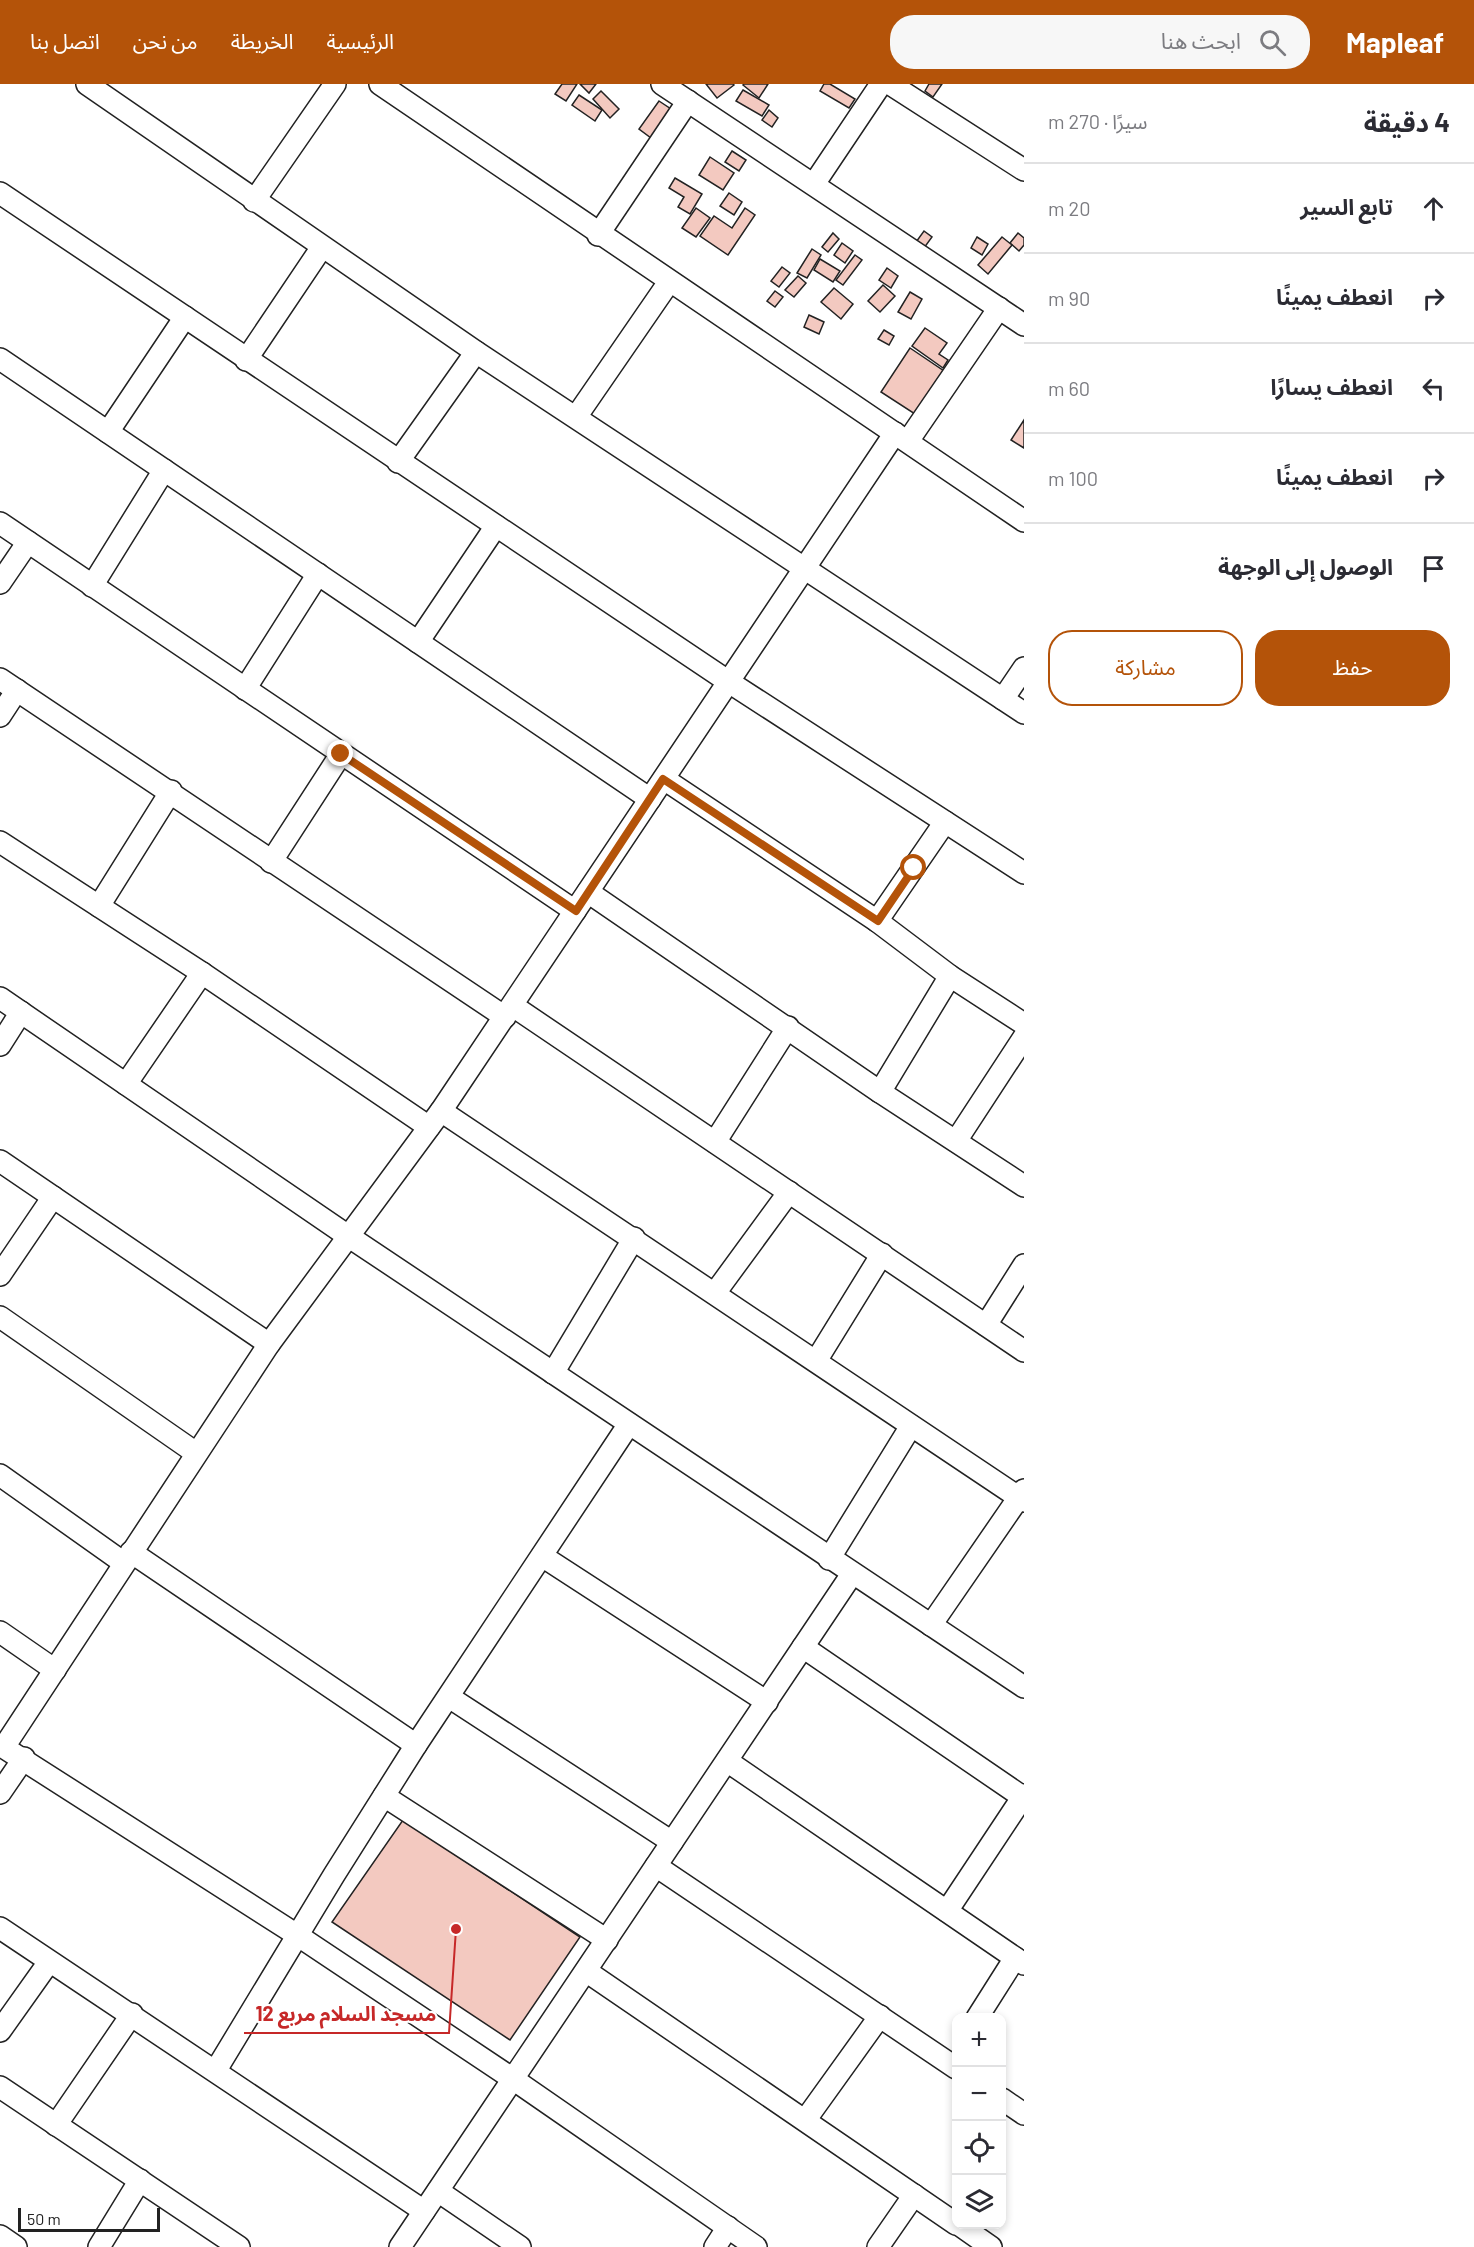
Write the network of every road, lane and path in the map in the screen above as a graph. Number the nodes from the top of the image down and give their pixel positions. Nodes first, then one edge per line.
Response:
1 (87, 84) edge
2 (335, 84) edge
3 (380, 84) edge
4 (662, 84) edge
5 (881, 84) edge
6 (890, 84) edge
7 (688, 101) junction
8 (1024, 170) edge
9 (814, 184) junction
10 (0, 193) edge
11 (254, 201) junction
12 (598, 235) junction
13 (322, 247) junction
14 (669, 282) junction
15 (999, 308) junction
16 (184, 317) junction
17 (1024, 325) edge
18 (476, 352) junction
19 (0, 359) edge
20 (246, 360) junction
21 (576, 417) junction
22 (108, 432) junction
23 (901, 437) junction
24 (398, 462) junction
25 (164, 470) junction
26 (1024, 521) edge
27 (0, 523) edge
28 (496, 526) junction
29 (28, 542) junction
30 (805, 568) junction
31 (318, 574) junction
32 (0, 583) edge
33 (92, 586) junction
34 (418, 642) junction
35 (1024, 668) edge
36 (729, 682) junction
37 (8, 685) edge
38 (245, 689) junction
39 (1003, 699) junction
40 (1024, 713) edge
41 (0, 716) edge
42 (341, 754) junction
43 (663, 779) junction
44 (171, 791) junction
45 (650, 799) junction
46 (945, 822) junction
47 (0, 842) edge
48 (272, 862) junction
49 (1023, 870) edge
50 (588, 892) junction
51 (99, 906) junction
52 (576, 911) junction
53 (878, 921) junction
54 (202, 973) junction
55 (950, 976) junction
56 (0, 998) edge
57 (509, 1011) junction
58 (21, 1012) junction
59 (1024, 1024) edge
60 (788, 1026) junction
61 (1024, 1037) edge
62 (0, 1045) edge
63 (126, 1084) junction
64 (880, 1092) junction
65 (435, 1119) junction
66 (956, 1141) junction
67 (715, 1142) junction
68 (0, 1161) edge
69 (1024, 1186) edge
70 (789, 1192) junction
71 (53, 1197) junction
72 (348, 1236) junction
73 (634, 1238) junction
74 (882, 1254) junction
75 (1024, 1265) edge
76 (0, 1275) edge
77 (715, 1293) junction
78 (0, 1317) edge
79 (986, 1325) junction
80 (269, 1344) junction
81 (1024, 1351) edge
82 (816, 1361) junction
83 (553, 1373) junction
84 (629, 1424) junction
85 (911, 1426) junction
86 (196, 1453) junction
87 (0, 1475) edge
88 (1022, 1496) edge
89 (542, 1556) junction
90 (127, 1557) junction
91 (829, 1559) junction
92 (852, 1574) junction
93 (931, 1624) junction
94 (0, 1632) edge
95 (803, 1647) junction
96 (55, 1670) junction
97 (1024, 1688) edge
98 (449, 1696) junction
99 (767, 1702) junction
100 (416, 1744) junction
101 (2, 1746) edge
102 (24, 1758) junction
103 (727, 1761) junction
104 (0, 1793) edge
105 (384, 1796) junction
106 (1024, 1797) edge
107 (672, 1842) junction
108 (656, 1866) junction
109 (947, 1911) junction
110 (0, 1928) edge
111 (297, 1935) junction
112 (607, 1940) junction
113 (1020, 1961) edge
114 (49, 1962) junction
115 (586, 1971) junction
116 (981, 2013) edge
117 (132, 2014) junction
118 (880, 2016) junction
119 (0, 2031) edge
120 (952, 2059) edge
121 (216, 2070) junction
122 (513, 2079) junction
123 (0, 2086) edge
124 (1006, 2102) edge
125 (1024, 2114) edge
126 (806, 2119) junction
127 (56, 2125) junction
128 (140, 2180) junction
129 (438, 2191) junction
130 (914, 2195) junction
131 (424, 2211) junction
132 (952, 2221) edge
133 (728, 2227) junction
134 (964, 2229) edge
135 (0, 2236) edge
136 (16, 2247) edge
137 (99, 2247) edge
138 (239, 2247) edge
139 (400, 2247) edge
140 (520, 2247) edge
141 (715, 2247) edge
142 (756, 2247) edge
143 (878, 2247) edge
144 (991, 2247) edge

1 - 11 street
2 - 11 street
3 - 12 street
4 - 7 street
5 - 9 street
6 - 8 street
7 - 9 street
7 - 12 street
9 - 15 street
10 - 16 street
11 - 13 street
12 - 14 street
13 - 18 street
13 - 20 street
14 - 21 street
14 - 23 street
15 - 17 street
15 - 23 street
16 - 20 street
16 - 22 street
18 - 21 street
18 - 24 street
19 - 22 street
20 - 24 street
21 - 30 street
22 - 25 street
23 - 26 street
23 - 30 street
24 - 28 street
25 - 31 street
25 - 33 street
27 - 29 street
28 - 34 street
28 - 36 street
29 - 32 street
29 - 33 street
30 - 36 street
30 - 39 street
31 - 34 street
31 - 38 street
33 - 38 street
34 - 45 street
35 - 39 street
36 - 43 street
36 - 46 street
37 - 41 street
37 - 44 street
38 - 42 street
39 - 40 street
42 - 48 street
42 - 52 street
43 - 45 street
43 - 53 street
44 - 48 street
44 - 51 street
45 - 50 street
46 - 49 street
46 - 53 street
47 - 51 street
48 - 57 street
50 - 52 street
50 - 60 street
51 - 54 street
52 - 57 street
53 - 55 street
54 - 63 street
54 - 65 street
55 - 59 street
55 - 64 street
56 - 58 street
57 - 65 street
57 - 67 street
58 - 62 street
58 - 63 street
60 - 64 street
60 - 67 street
61 - 66 street
63 - 72 street
64 - 66 street
65 - 72 street
65 - 73 street
66 - 69 street
67 - 70 street
68 - 71 street
70 - 74 street
70 - 77 street
71 - 76 street
71 - 80 street
72 - 80 street
72 - 83 street
73 - 77 street
73 - 83 street
74 - 79 street
74 - 82 street
75 - 79 street
77 - 82 street
78 - 86 street
79 - 81 street
80 - 86 street
82 - 85 street
83 - 84 street
84 - 89 street
84 - 91 street
85 - 88 street
85 - 91 street
86 - 90 street
87 - 90 street
88 - 93 street
89 - 98 street
89 - 99 street
90 - 96 street
90 - 100 street
91 - 92 street
92 - 93 street
92 - 95 street
93 - 97 street
94 - 96 street
95 - 99 street
95 - 106 street
96 - 101 street
98 - 100 street
98 - 107 street
99 - 103 street
100 - 105 street
101 - 102 street
102 - 104 street
102 - 111 street
103 - 107 street
103 - 109 street
105 - 111 street
105 - 112 street
106 - 109 street
107 - 108 street
108 - 112 street
108 - 118 street
109 - 113 street
110 - 114 street
111 - 121 street
111 - 122 street
112 - 115 street
113 - 116 street
114 - 117 street
114 - 119 street
115 - 122 street
115 - 126 street
117 - 121 street
117 - 127 street
118 - 120 street
118 - 126 street
121 - 131 street
122 - 129 street
122 - 133 street
123 - 127 street
124 - 125 street
126 - 130 street
127 - 128 street
128 - 137 street
128 - 138 street
129 - 131 street
129 - 140 street
130 - 132 street
130 - 143 street
131 - 139 street
133 - 141 street
133 - 142 street
134 - 144 street
135 - 136 street

